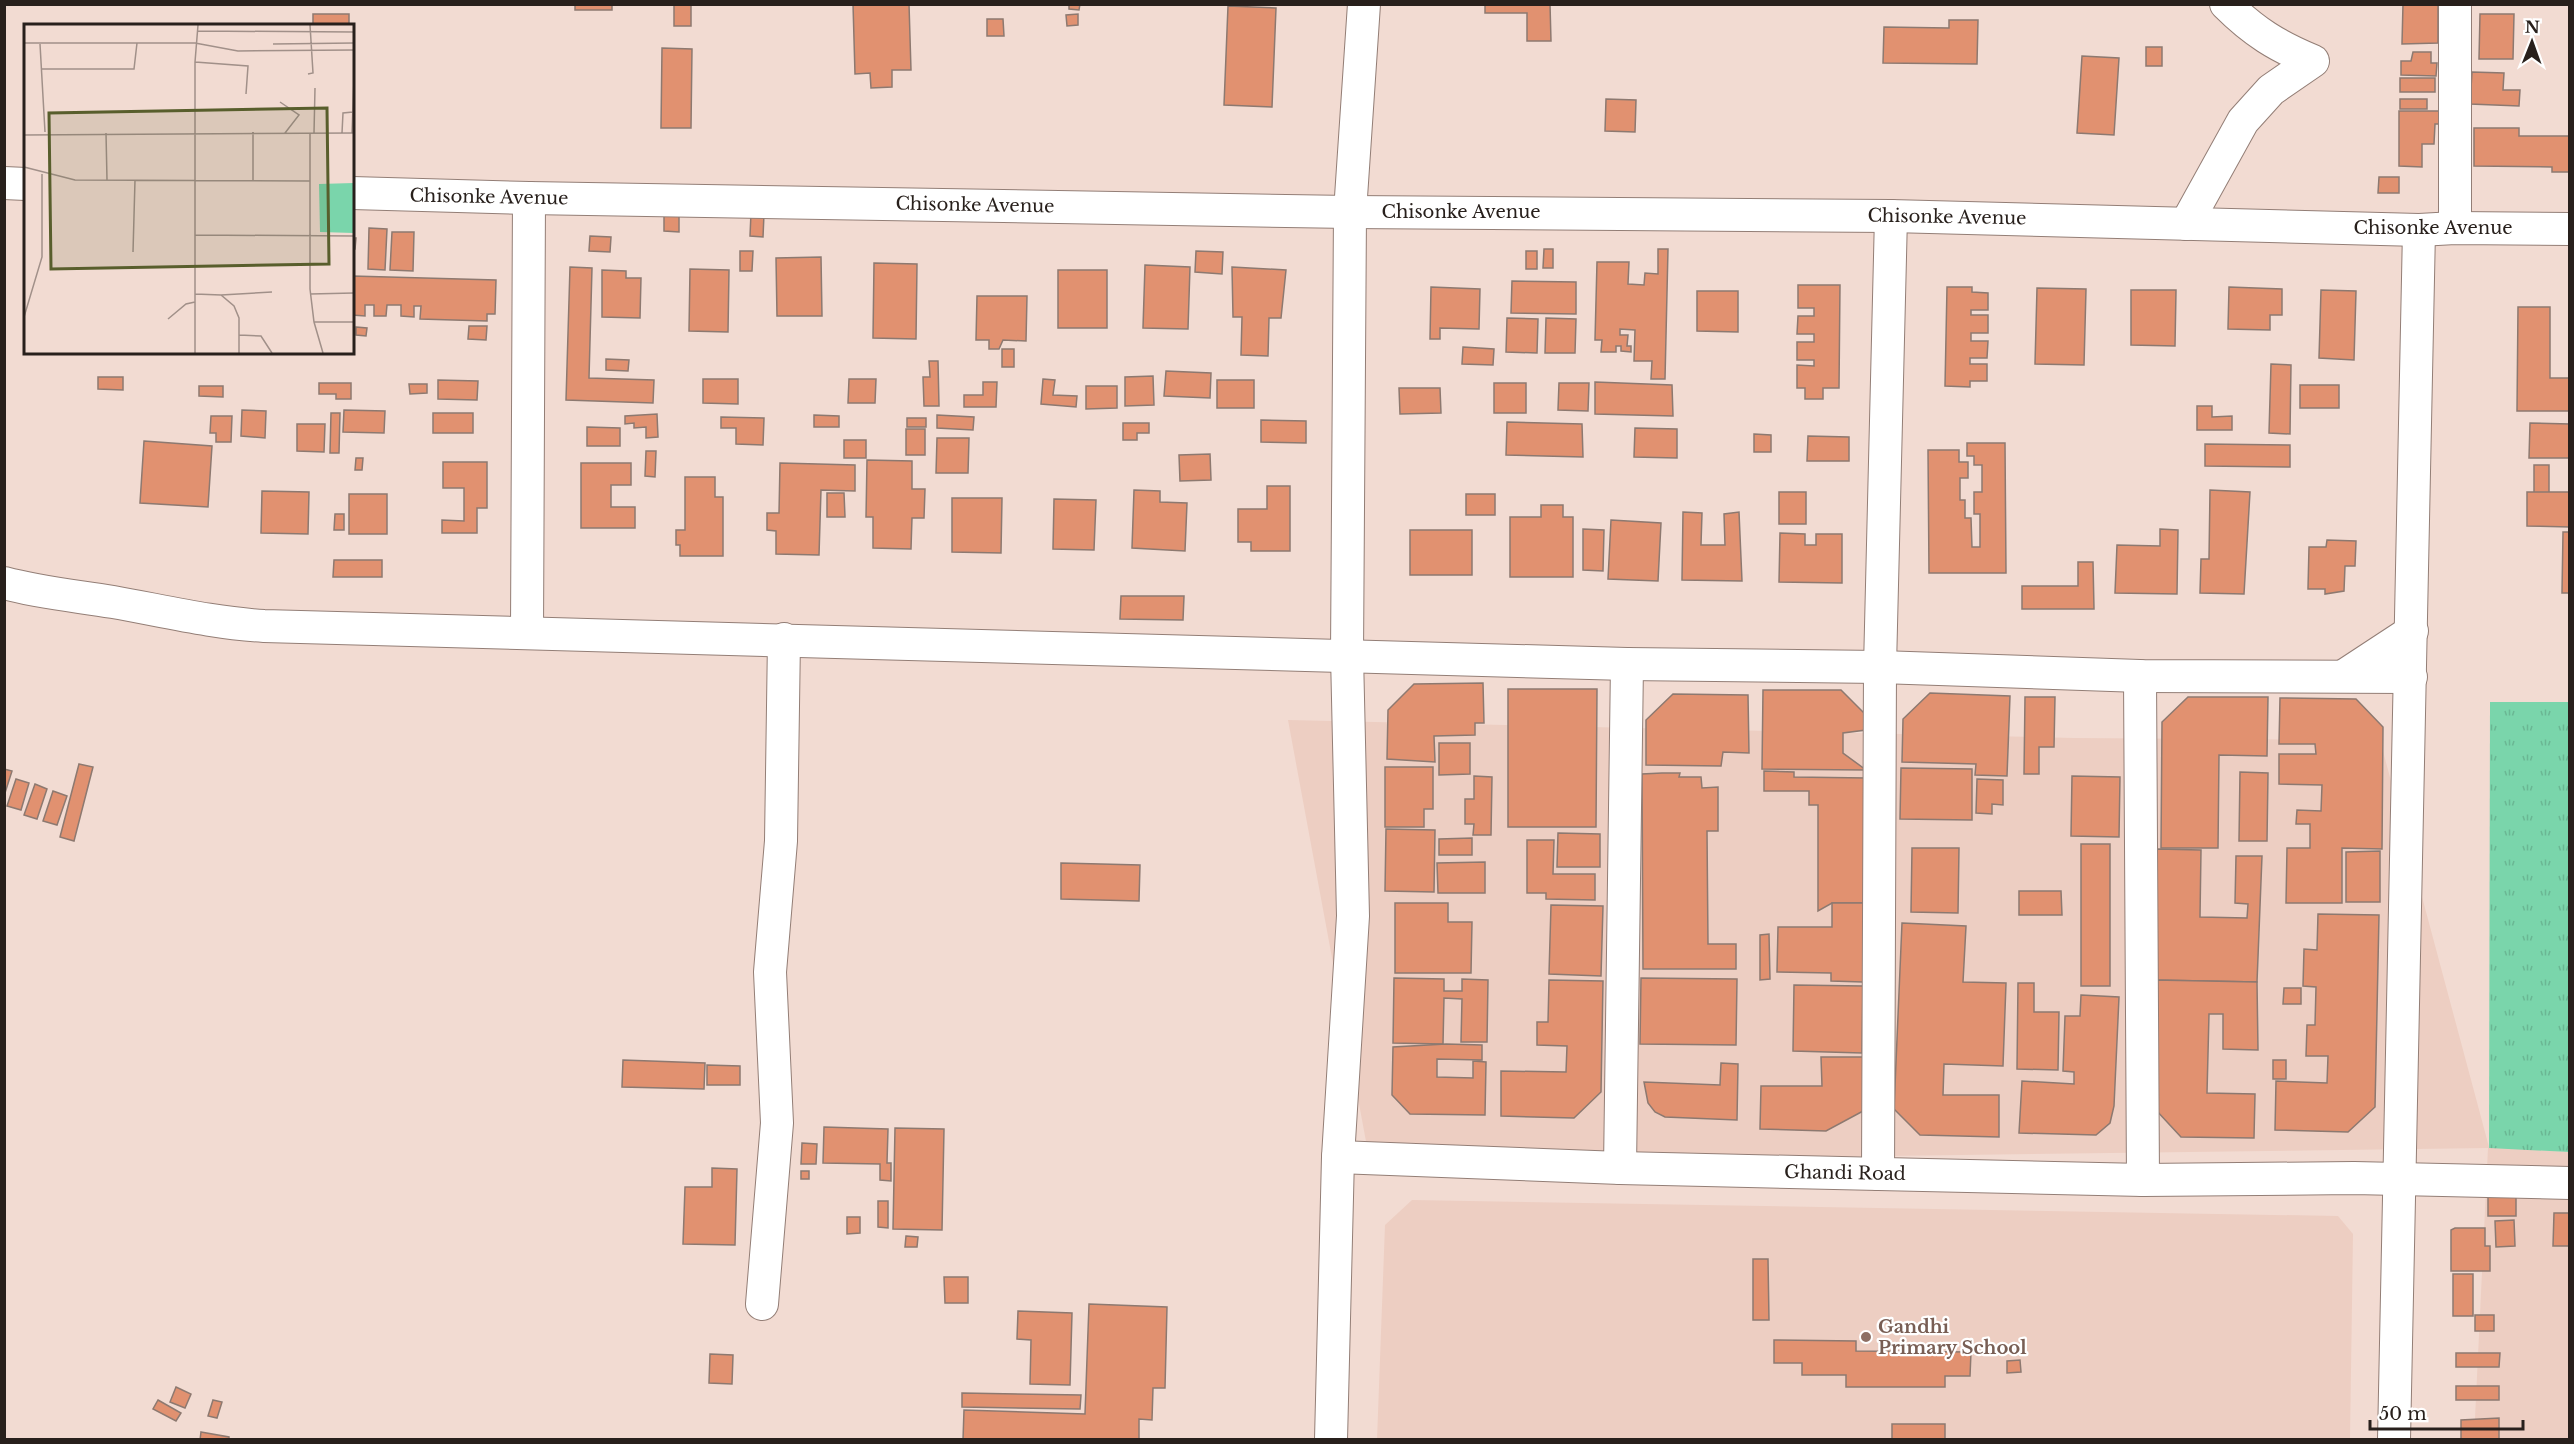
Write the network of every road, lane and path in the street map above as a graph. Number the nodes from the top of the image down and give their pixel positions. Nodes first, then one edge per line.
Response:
1 (1364, 4) edge
2 (2226, 4) edge
3 (2455, 4) edge
4 (4, 183) edge
5 (24, 184) edge
6 (354, 193) edge
7 (529, 198) junction
8 (1350, 212) junction
9 (1891, 216) junction
10 (2186, 224) junction
11 (2455, 228) junction
12 (2570, 229) edge
13 (2419, 230) junction
14 (4, 583) edge
15 (2412, 631) junction
16 (527, 632) junction
17 (784, 639) junction
18 (1347, 655) junction
19 (1627, 664) junction
20 (1881, 667) junction
21 (2345, 675) junction
22 (2140, 676) junction
23 (2411, 677) junction
24 (1338, 1157) junction
25 (1620, 1168) junction
26 (1878, 1174) junction
27 (2142, 1180) junction
28 (2399, 1180) junction
29 (2570, 1183) edge
30 (762, 1304) dead end
31 (1331, 1440) edge
32 (2394, 1440) edge

1 - 8 street
2 - 10 street
3 - 11 street
4 - 5 street
6 - 7 street, Chisonke Avenue
7 - 8 street, Chisonke Avenue
7 - 16 street
8 - 9 street, Chisonke Avenue
8 - 18 street
9 - 10 street, Chisonke Avenue
9 - 20 street
10 - 13 street, Chisonke Avenue
11 - 12 street, Chisonke Avenue
11 - 13 street, Chisonke Avenue
13 - 15 street
14 - 16 street
15 - 21 street
15 - 23 street
16 - 17 street
17 - 18 street
17 - 30 street
18 - 19 street
18 - 24 street
19 - 20 street
19 - 25 street
20 - 22 street
20 - 26 street
21 - 22 street
21 - 23 street
22 - 27 street
23 - 28 street
24 - 25 street, Ghandi Road
24 - 31 street
25 - 26 street, Ghandi Road
26 - 27 street, Ghandi Road
27 - 28 street, Ghandi Road
28 - 29 street, Ghandi Road
28 - 32 street

